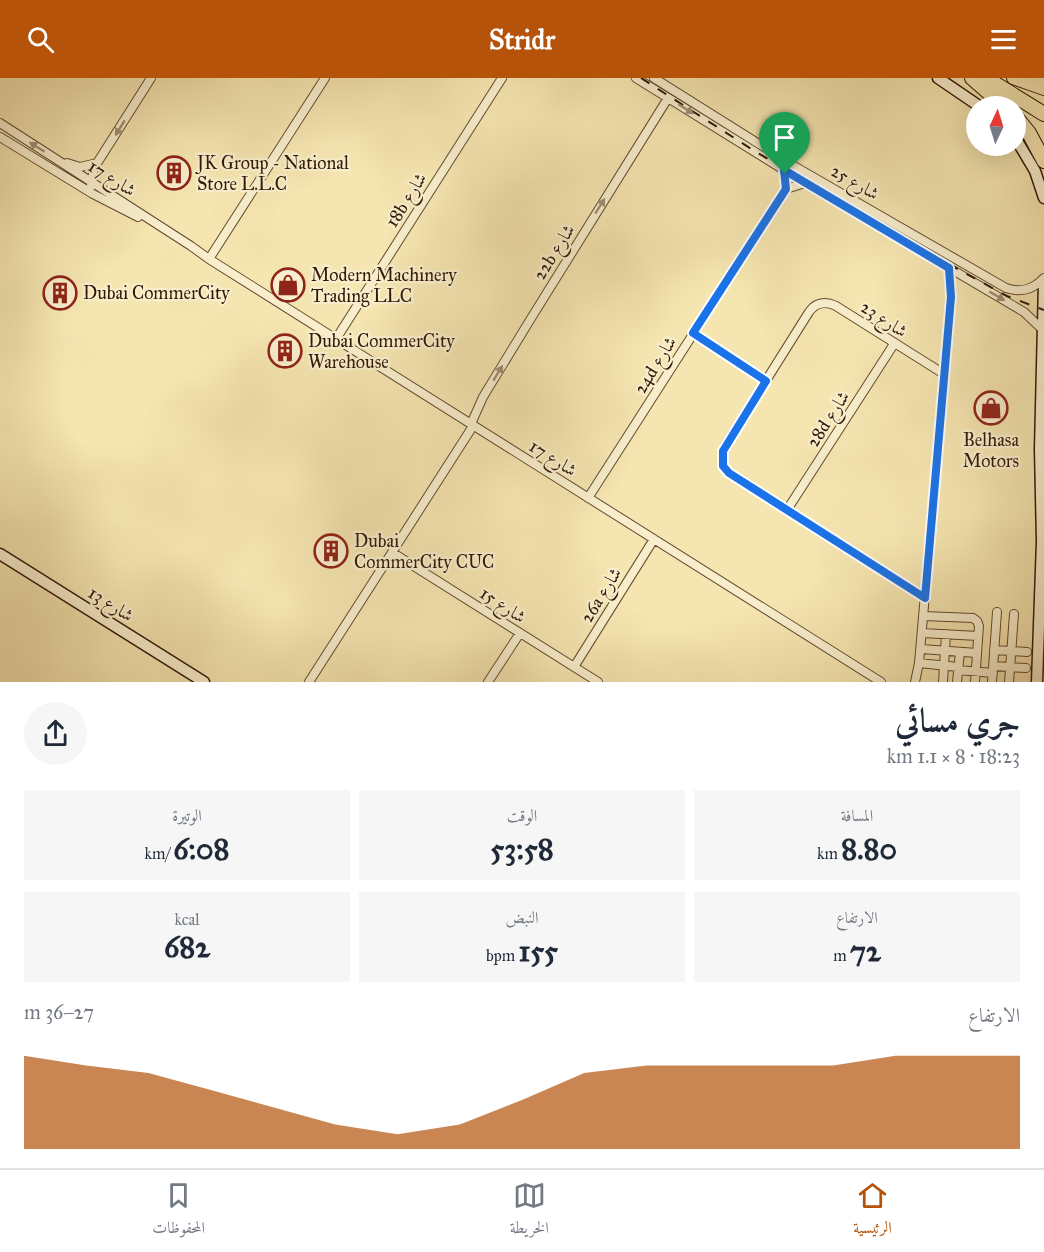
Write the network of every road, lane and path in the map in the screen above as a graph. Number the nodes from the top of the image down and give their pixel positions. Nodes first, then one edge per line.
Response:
1 (151, 78) edge
2 (325, 78) edge
3 (502, 78) edge
4 (636, 78) edge
5 (654, 78) edge
6 (938, 78) edge
7 (972, 78) edge
8 (986, 78) edge
9 (1013, 78) edge
10 (1034, 78) edge
11 (1044, 84) edge
12 (1044, 89) edge
13 (993, 96) edge
14 (966, 97) edge
15 (668, 99) junction
16 (1044, 114) edge
17 (0, 123) edge
18 (1026, 129) edge
19 (0, 137) edge
20 (1026, 156) edge
21 (58, 160) junction
22 (1044, 160) edge
23 (97, 163) junction
24 (784, 170) junction
25 (91, 182) junction
26 (805, 183) junction
27 (786, 189) junction
28 (93, 194) junction
29 (1044, 198) edge
30 (209, 259) junction
31 (949, 268) junction
32 (1044, 278) edge
33 (966, 279) junction
34 (1044, 283) edge
35 (1018, 291) junction
36 (951, 297) junction
37 (1013, 306) junction
38 (1042, 329) junction
39 (693, 333) junction
40 (336, 339) junction
41 (894, 344) junction
42 (944, 374) junction
43 (766, 381) junction
44 (472, 425) junction
45 (588, 498) junction
46 (787, 510) junction
47 (654, 539) junction
48 (393, 553) junction
49 (0, 554) edge
50 (925, 598) junction
51 (997, 612) dead end
52 (1014, 614) dead end
53 (923, 616) junction
54 (520, 633) junction
55 (922, 633) junction
56 (946, 634) junction
57 (978, 636) junction
58 (921, 649) junction
59 (945, 651) junction
60 (1011, 651) junction
61 (960, 652) junction
62 (1027, 652) dead end
63 (994, 653) junction
64 (977, 654) junction
65 (919, 665) junction
66 (944, 666) junction
67 (574, 667) junction
68 (1010, 667) junction
69 (958, 668) junction
70 (1026, 668) dead end
71 (976, 672) junction
72 (992, 674) edge
73 (204, 682) edge
74 (309, 682) edge
75 (488, 682) edge
76 (598, 682) edge
77 (881, 682) edge
78 (915, 682) edge
79 (920, 682) edge
80 (943, 682) edge
81 (957, 682) edge
82 (975, 682) edge
83 (1010, 682) edge
84 (1037, 682) edge

1 -> 23 street
2 - 30 street
3 - 40 street, 18b شارع
4 - 15 street, شارع 25
5 - 35 street, شارع 25
6 - 14 street
7 - 13 highway
8 - 16 highway
9 - 12 main road
10 - 11 highway
15 -> 24 street, شارع 25
44 -> 15 street, 22b شارع
21 -> 17 street, شارع 17
18 - 22 highway
19 - 28 street, شارع 17
20 - 29 street
21 - 23 street
21 - 25 street, شارع 17
23 - 25 street
24 - 26 street, شارع 25
24 - 27 street
25 - 28 street
25 - 30 street, شارع 17
26 - 27 street
26 - 31 street, شارع 25
27 - 39 street, 24d شارع
28 - 30 street, شارع 17
30 - 40 street, شارع 17
31 - 33 street, شارع 25
31 - 36 street
32 - 35 street
33 - 36 street
33 -> 37 street, شارع 25
34 - 38 street
35 - 37 street
36 - 42 street
37 - 38 street, شارع 25
38 - 84 street
39 - 43 street
39 - 45 street, 24d شارع
40 - 44 street, شارع 17
41 - 42 street, شارع 23
41 - 43 street, شارع 23
41 - 46 street, 28d شارع
42 - 50 street
43 - 46 street
44 - 45 street, شارع 17
44 - 48 street, 22b شارع
45 - 47 street, شارع 17
46 - 50 street
47 - 67 street, 26a شارع
47 - 77 street, شارع 17
48 - 54 street, شارع 15
48 - 74 street, 22b شارع
49 - 73 street, شارع 13
50 - 53 street
51 - 63 street
52 - 60 street
53 - 55 street
53 - 57 street
54 - 67 street, شارع 15
54 - 75 street
55 - 56 street
55 - 58 street
56 - 57 street
56 - 59 street
57 - 64 street
58 - 59 street
58 - 65 street
59 - 61 street
59 - 66 street
60 - 62 street
60 - 63 street
60 - 68 street
61 - 64 street
61 - 69 street
63 - 64 street
63 - 72 street
64 - 71 street
65 - 66 street
65 - 78 street
65 - 79 street
66 - 69 street
66 - 80 street
67 - 76 street, شارع 15
68 - 70 street
68 - 72 street
68 - 83 street
69 - 71 street
69 - 81 street
71 - 72 street
71 - 82 street

